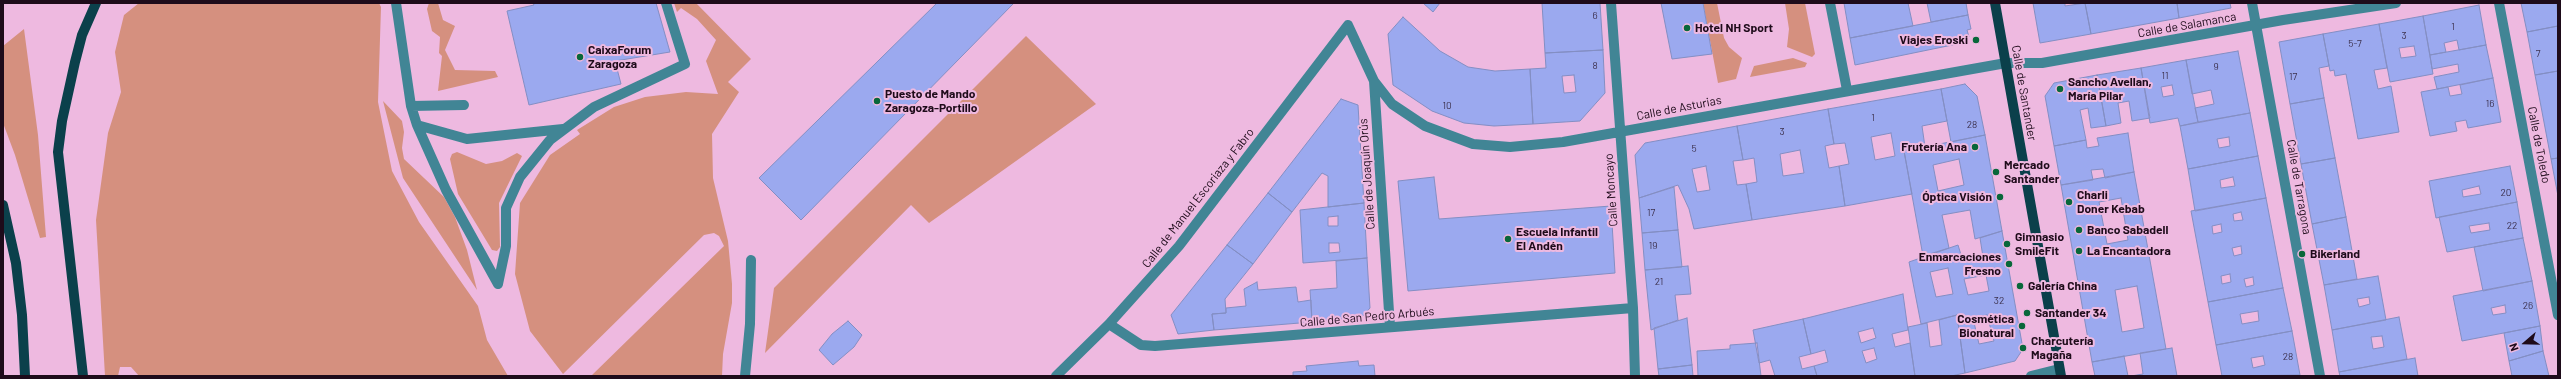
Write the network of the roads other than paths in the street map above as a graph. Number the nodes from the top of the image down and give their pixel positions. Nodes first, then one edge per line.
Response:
1 (96, 3) edge
2 (396, 3) edge
3 (666, 3) edge
4 (1611, 3) edge
5 (1830, 3) edge
6 (1995, 3) edge
7 (2252, 3) edge
8 (2396, 3) edge
9 (2499, 3) edge
10 (1348, 26) joint
11 (2256, 26) junction
12 (2006, 63) junction
13 (1374, 82) junction
14 (1847, 90) junction
15 (464, 105) dead end
16 (411, 106) junction
17 (417, 124) junction
18 (565, 129) junction
19 (1620, 132) junction
20 (3, 205) edge
21 (751, 260) dead end
22 (1633, 308) junction
23 (2558, 315) edge
24 (1109, 324) junction
25 (1390, 327) junction
26 (2060, 373) edge
27 (24, 376) edge
28 (83, 376) edge
29 (745, 376) edge
30 (1056, 376) edge
31 (1635, 376) edge
32 (2031, 376) edge
33 (2320, 376) edge

1 - 28 main road
2 - 16 street
3 - 18 street
4 - 19 street, Calle Moncayo
5 - 14 street
6 - 12 main road, Calle de Santander
7 - 11 street, Calle de Tarragona
8 - 11 street, Calle de Salamanca
9 - 23 street, Calle de Toledo
10 - 13 street, Calle de Joaquín Orús
10 - 24 street, Calle de Manuel Escoriaza y Fabro
11 - 12 street, Calle de Salamanca
11 - 33 street, Calle de Tarragona
12 - 14 street, Calle de Asturias
12 - 26 main road, Calle de Santander
13 - 19 street, Calle de Asturias
13 - 25 street, Calle de Joaquín Orús
14 - 19 street, Calle de Asturias
15 - 16 street
16 - 17 street
17 - 18 street
17 - 18 street
19 - 22 street, Calle Moncayo
20 - 27 main road
21 - 29 street
22 - 25 street, Calle de San Pedro Arbués
22 - 31 street, Calle Moncayo
24 - 25 street, Calle de San Pedro Arbués
24 - 30 street, Calle de Manuel Escoriaza y Fabro
26 - 32 street

